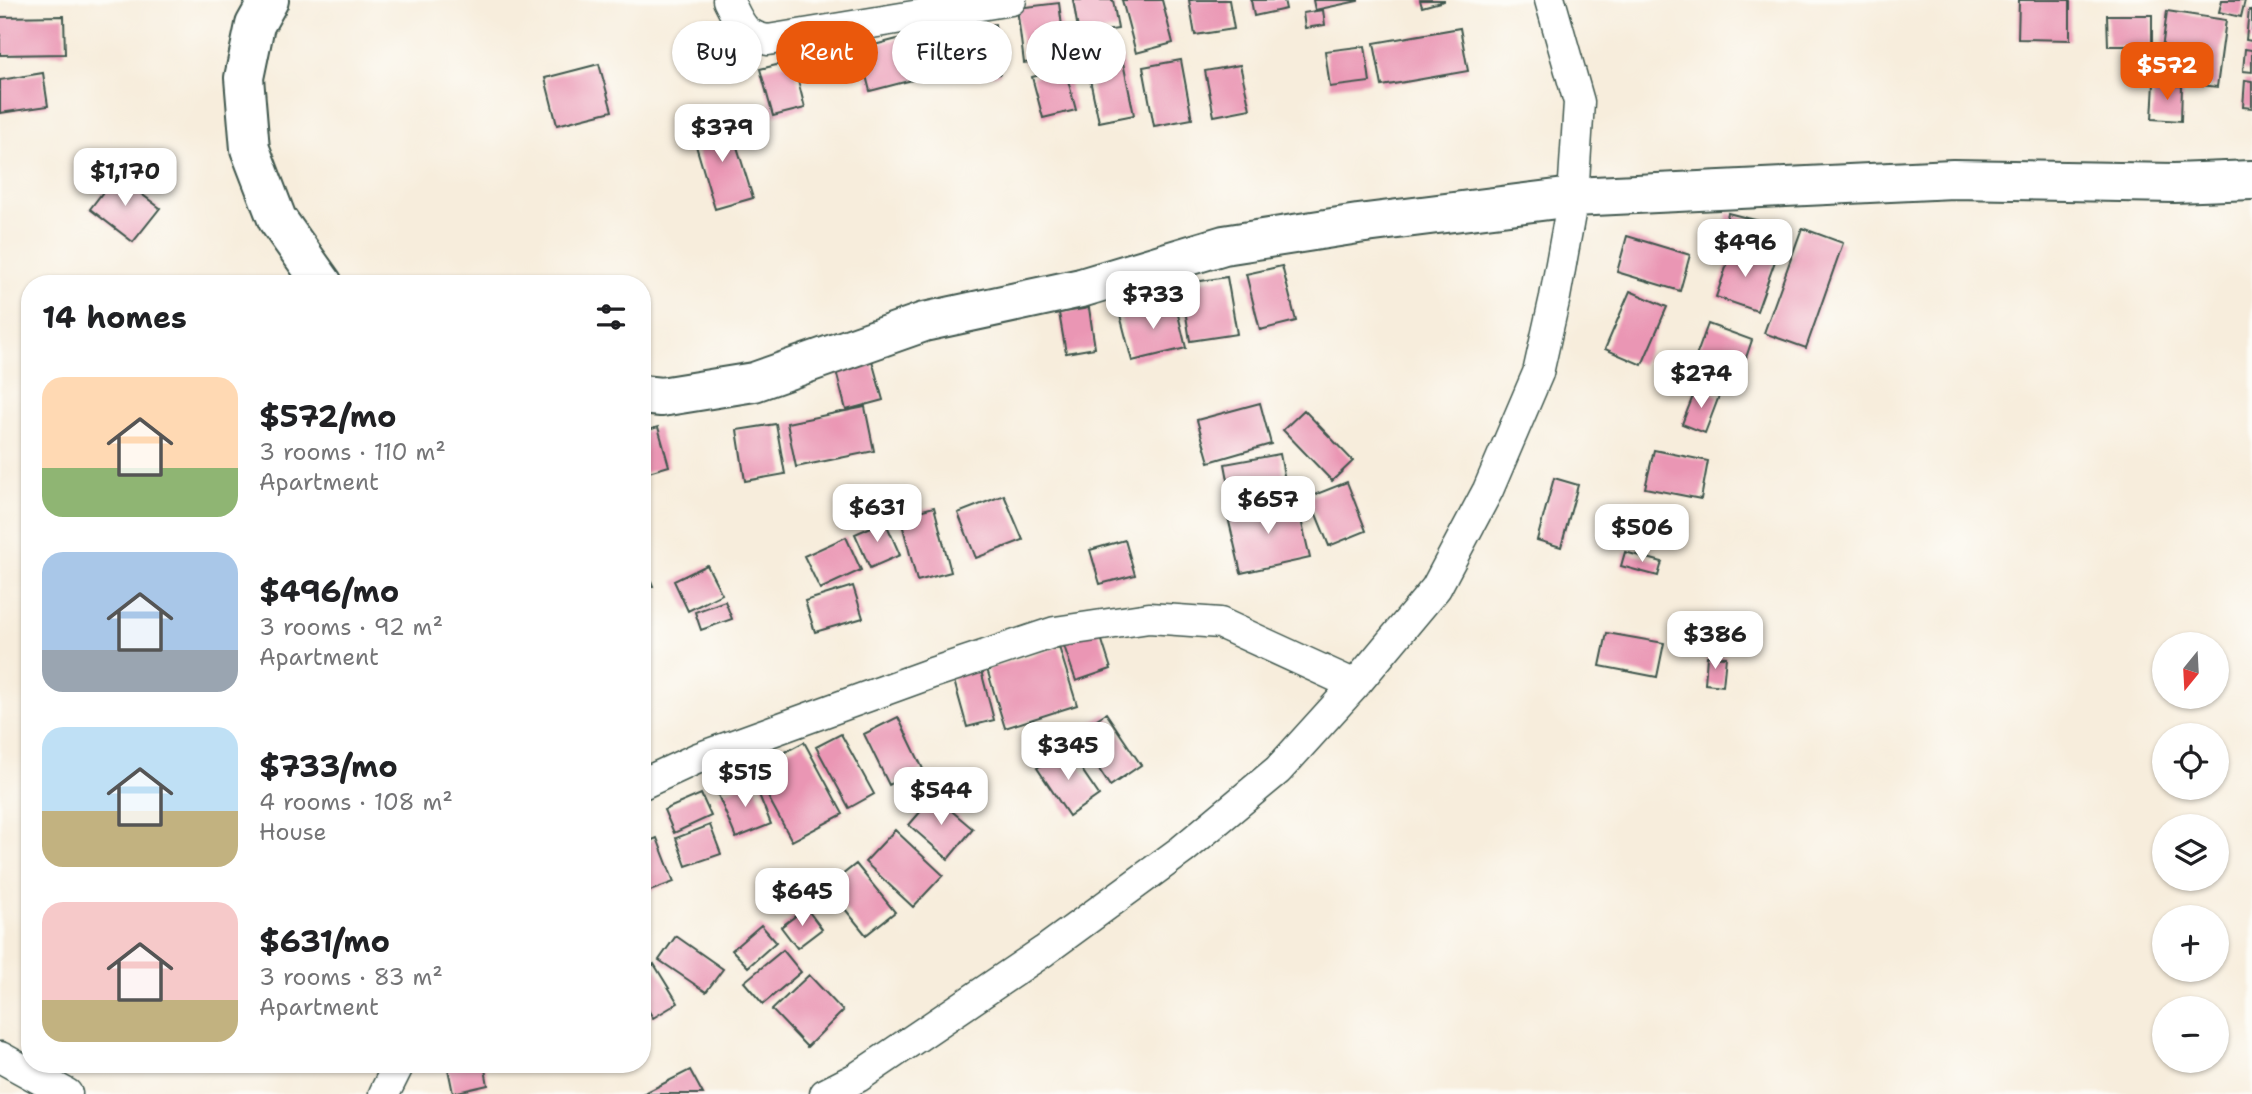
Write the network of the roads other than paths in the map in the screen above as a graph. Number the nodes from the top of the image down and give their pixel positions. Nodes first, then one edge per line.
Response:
1 (269, 0) edge
2 (728, 0) edge
3 (1011, 0) edge
4 (1550, 0) edge
5 (2252, 180) edge
6 (1573, 197) junction
7 (317, 275) edge
8 (651, 396) edge
9 (1355, 685) junction
10 (651, 780) edge
11 (0, 1057) edge
12 (21, 1069) edge
13 (29, 1073) edge
14 (395, 1073) edge
15 (67, 1094) edge
16 (384, 1094) edge
17 (825, 1094) edge

1 - 7 street
2 - 3 street
4 - 6 street
5 - 6 street
6 - 8 street
6 - 9 street
9 - 10 street
9 - 17 street
11 - 12 street
13 - 15 street
14 - 16 street

